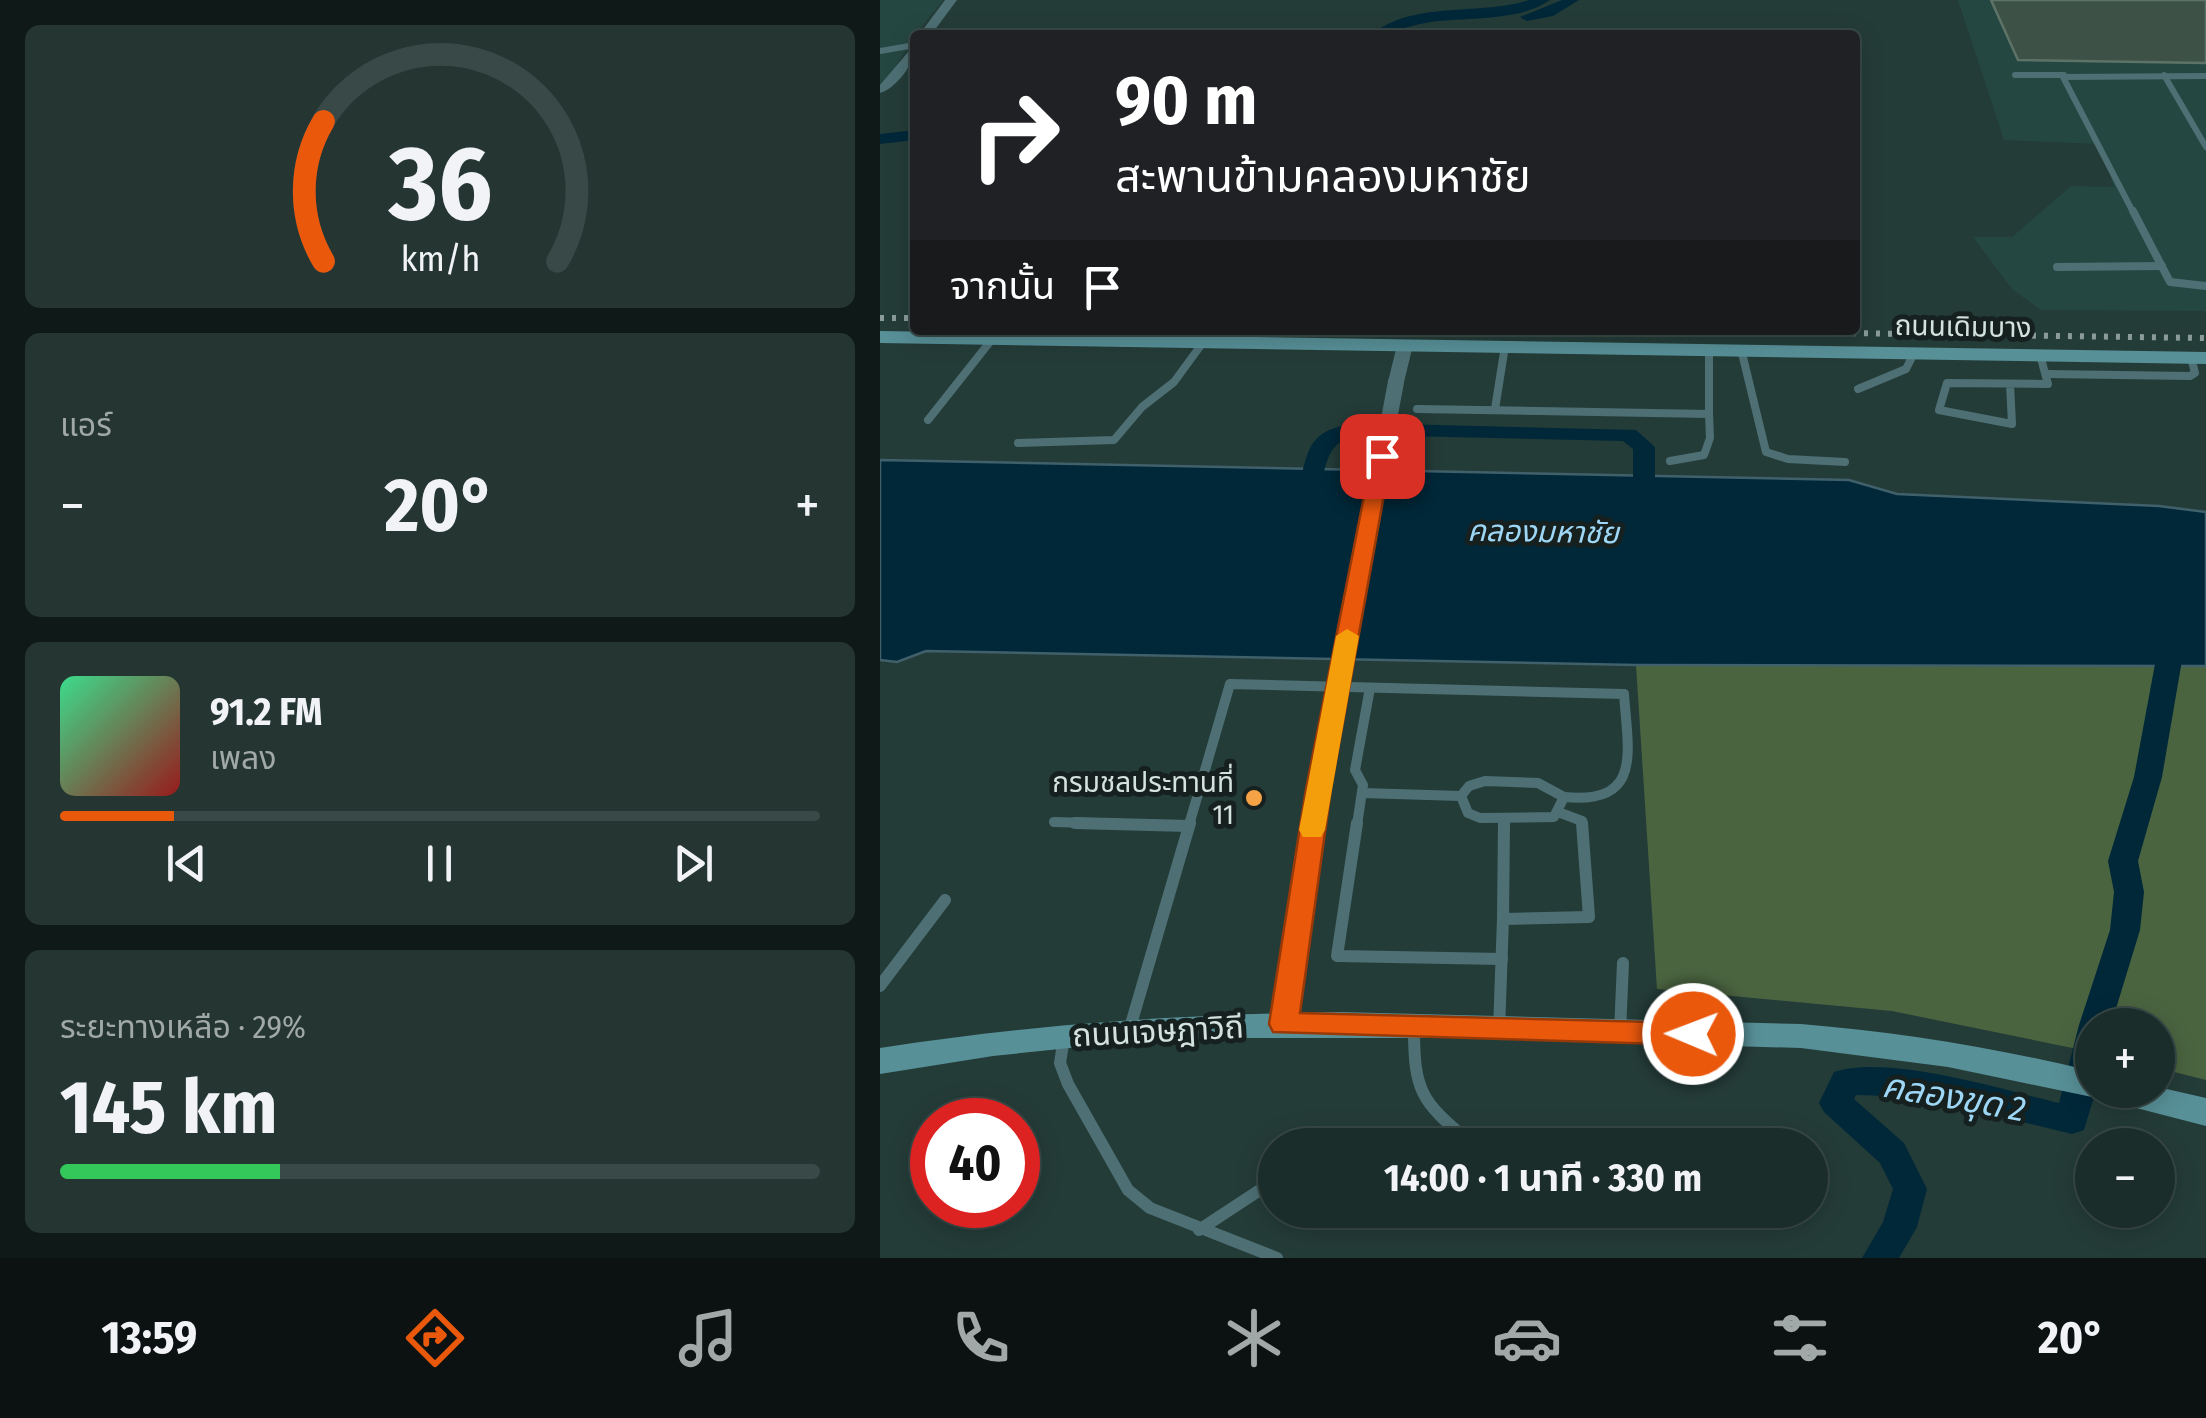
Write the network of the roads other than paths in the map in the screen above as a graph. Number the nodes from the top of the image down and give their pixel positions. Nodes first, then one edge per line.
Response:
1 (951, 0) edge
2 (928, 30) edge
3 (910, 47) edge
4 (880, 51) edge
5 (910, 53) edge
6 (2016, 74) dead end
7 (2064, 75) junction
8 (2164, 75) junction
9 (2206, 76) edge
10 (880, 90) edge
11 (2206, 147) edge
12 (2162, 266) junction
13 (2057, 267) dead end
14 (2206, 286) edge
15 (880, 336) edge
16 (993, 338) junction
17 (1204, 341) junction
18 (1404, 345) junction
19 (1505, 346) junction
20 (1710, 349) junction
21 (1741, 350) junction
22 (1914, 352) junction
23 (2198, 358) edge
24 (2043, 364) junction
25 (2010, 384) junction
26 (1858, 389) dead end
27 (1417, 409) dead end
28 (1495, 409) junction
29 (1709, 414) junction
30 (928, 420) dead end
31 (1018, 443) dead end
32 (1670, 461) dead end
33 (1845, 462) dead end
34 (1370, 688) junction
35 (1362, 792) junction
36 (1461, 796) junction
37 (1564, 797) junction
38 (1558, 812) junction
39 (1504, 818) junction
40 (1054, 822) dead end
41 (1189, 826) junction
42 (944, 900) dead end
43 (1503, 919) junction
44 (1502, 959) junction
45 (1623, 963) dead end
46 (880, 986) edge
47 (1284, 1024) junction
48 (1414, 1028) junction
49 (1498, 1030) junction
50 (1129, 1032) junction
51 (1620, 1032) junction
52 (1064, 1036) junction
53 (880, 1060) edge
54 (2075, 1080) edge
55 (2175, 1104) edge
56 (2206, 1112) edge
57 (1453, 1128) edge
58 (1258, 1191) edge
59 (1199, 1230) junction
60 (1277, 1258) edge

1 - 2 street
3 - 4 lane
5 - 10 street
6 - 7 lane
7 - 8 lane
7 - 12 lane
8 - 9 lane
8 - 11 lane
12 - 13 lane
12 - 14 lane
15 - 16 street, ถนนเดิมบาง
16 - 17 street, ถนนเดิมบาง
16 - 30 lane
17 - 18 street, ถนนเดิมบาง
17 - 31 lane
18 - 19 street, ถนนเดิมบาง
18 - 47 street, bridge
19 - 20 street, ถนนเดิมบาง
19 - 28 lane
20 - 21 street, ถนนเดิมบาง
20 - 29 lane
21 - 22 street, ถนนเดิมบาง
21 - 33 lane
22 - 24 street, ถนนเดิมบาง
22 - 26 lane
23 - 24 street, ถนนเดิมบาง
24 - 25 lane
25 - 25 lane
27 - 28 lane
28 - 29 lane
29 - 32 lane
34 - 35 lane
34 - 37 lane
34 - 41 lane
35 - 36 lane
35 - 44 lane
36 - 37 lane
36 - 39 lane
37 - 38 lane
38 - 39 lane
38 - 43 lane
39 - 43 lane
40 - 41 lane
41 - 50 lane
42 - 46 lane
43 - 44 lane
44 - 49 lane
45 - 51 lane
47 - 48 street, ถนนเจษฎาวิถี
47 - 50 street, ถนนเจษฎาวิถี
48 - 49 street, ถนนเจษฎาวิถี
48 - 57 lane
49 - 51 street, ถนนเจษฎาวิถี
50 - 52 street, ถนนเจษฎาวิถี
51 - 54 street, ถนนเจษฎาวิถี
52 - 53 street, ถนนเจษฎาวิถี
52 - 59 lane
55 - 56 street
58 - 59 lane
59 - 60 lane

